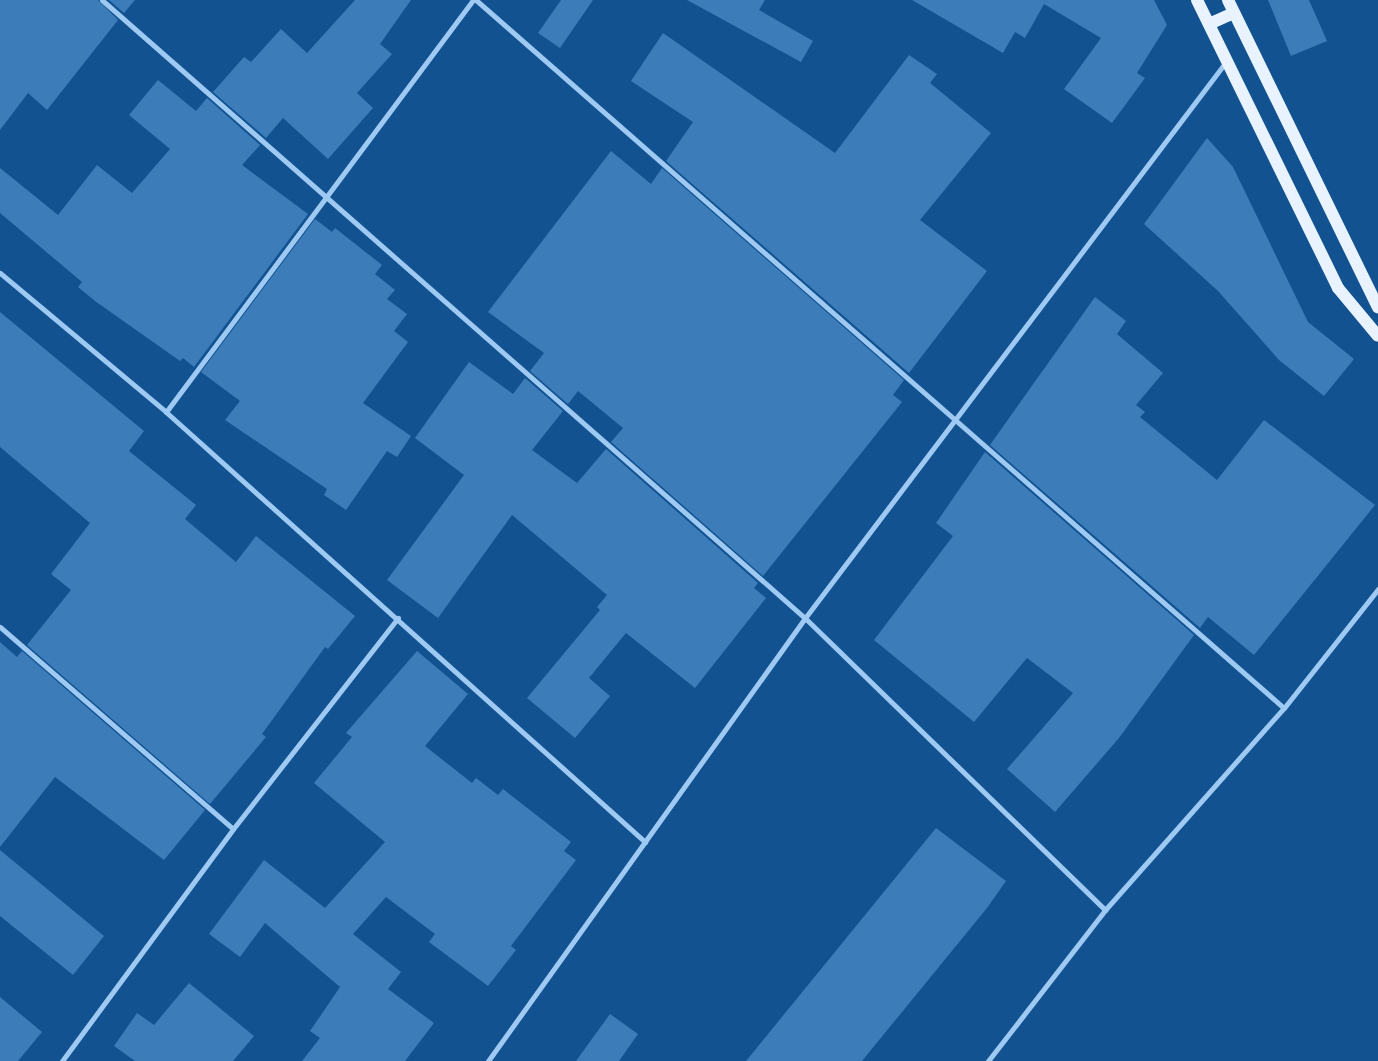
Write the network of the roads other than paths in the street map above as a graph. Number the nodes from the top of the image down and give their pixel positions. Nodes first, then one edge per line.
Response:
1 (102, 0) edge
2 (474, 0) edge
3 (1197, 0) edge
4 (1228, 0) edge
5 (1234, 13) junction
6 (1209, 24) junction
7 (1227, 61) junction
8 (326, 198) junction
9 (0, 273) edge
10 (1378, 307) edge
11 (1378, 336) edge
12 (166, 412) junction
13 (954, 422) junction
14 (1378, 589) edge
15 (398, 618) junction
16 (805, 618) junction
17 (0, 627) edge
18 (1284, 708) junction
19 (233, 828) junction
20 (645, 842) junction
21 (1105, 910) junction
22 (62, 1061) edge
23 (488, 1061) edge
24 (988, 1061) edge

1 - 8 street
2 - 8 street
2 - 13 street
3 - 6 main road
4 - 5 main road
5 - 6 main road
5 - 10 main road
6 - 7 main road
7 - 11 main road
7 - 13 street
8 - 12 street
8 - 16 street
9 - 12 street
12 - 15 street
13 - 16 street
13 - 18 street
14 - 18 street
15 - 19 street
15 - 20 street
16 - 20 street
16 - 21 street
17 - 19 street
18 - 21 street
19 - 22 street
20 - 23 street
21 - 24 street

